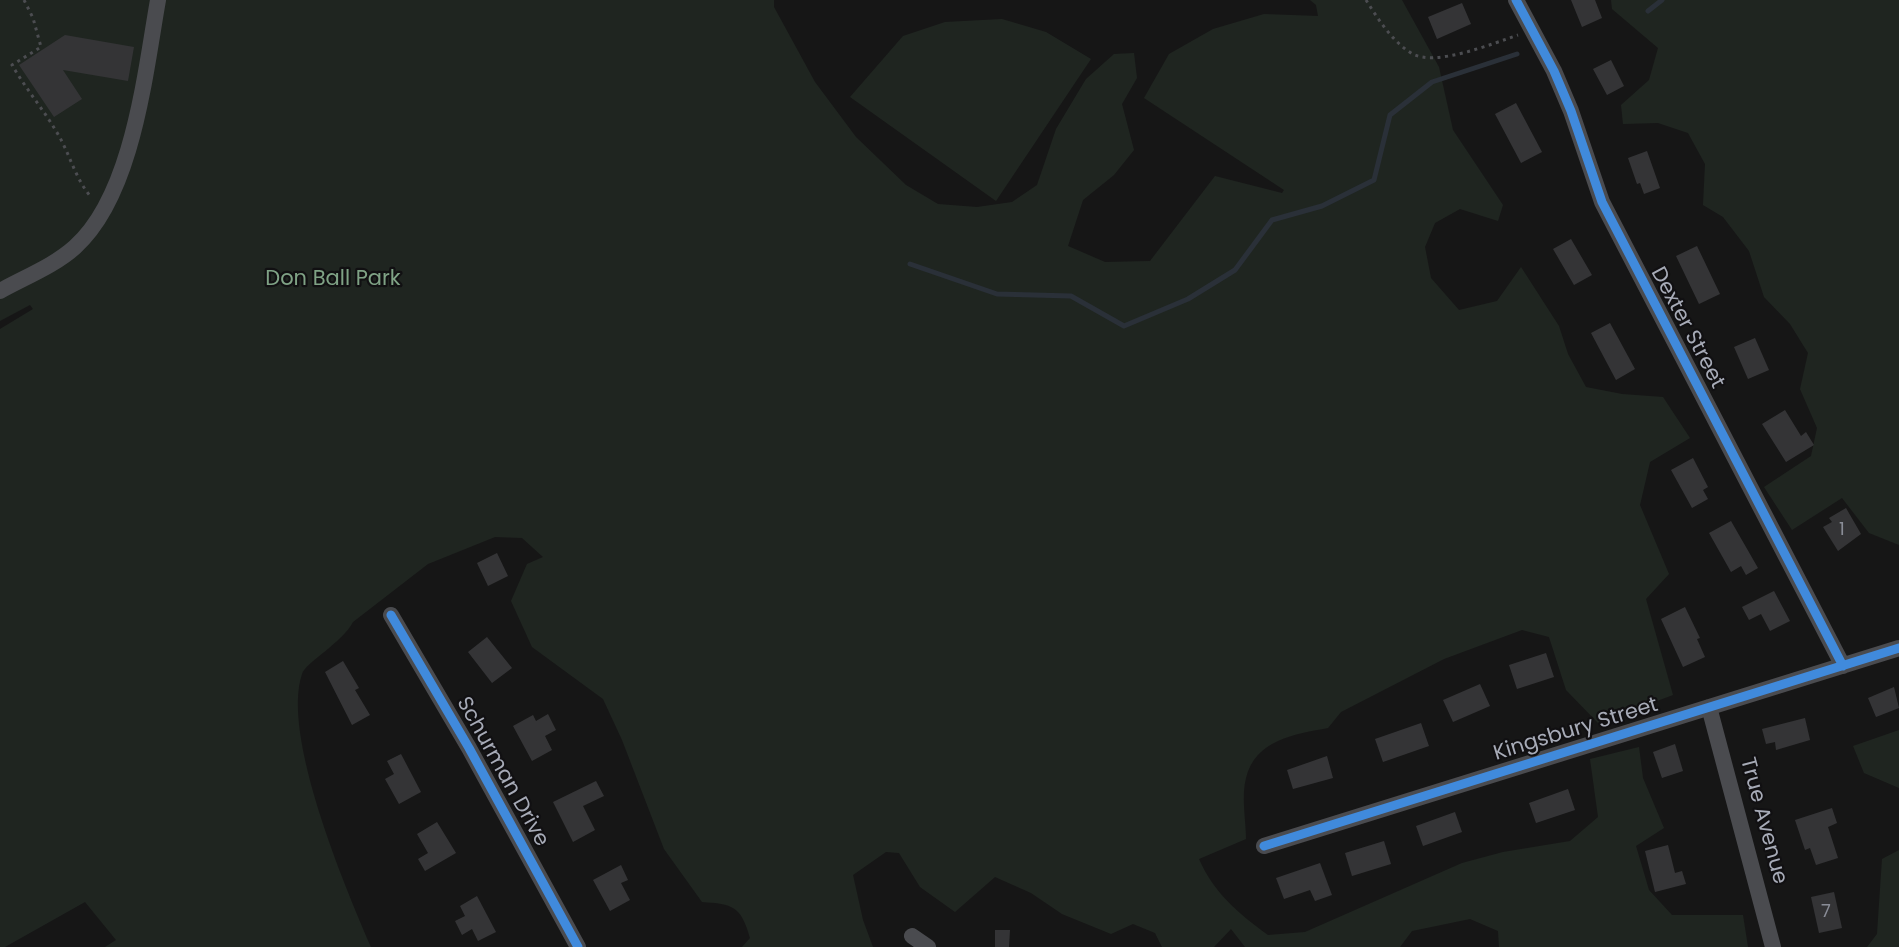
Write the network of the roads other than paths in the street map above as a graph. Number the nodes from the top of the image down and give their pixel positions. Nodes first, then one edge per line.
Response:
1 (158, 0) edge
2 (1516, 0) edge
3 (0, 291) edge
4 (391, 615) dead end
5 (1899, 648) edge
6 (1843, 666) junction
7 (1709, 707) junction
8 (1264, 846) dead end
9 (912, 936) dead end
10 (578, 947) edge
11 (927, 947) edge
12 (1773, 947) edge

1 - 3 street
2 - 6 street, Dexter Street
4 - 10 street, Schurman Drive
5 - 6 street, Kingsbury Street
6 - 7 street, Kingsbury Street
7 - 8 street, Kingsbury Street
7 - 12 street, True Avenue
9 - 11 street

